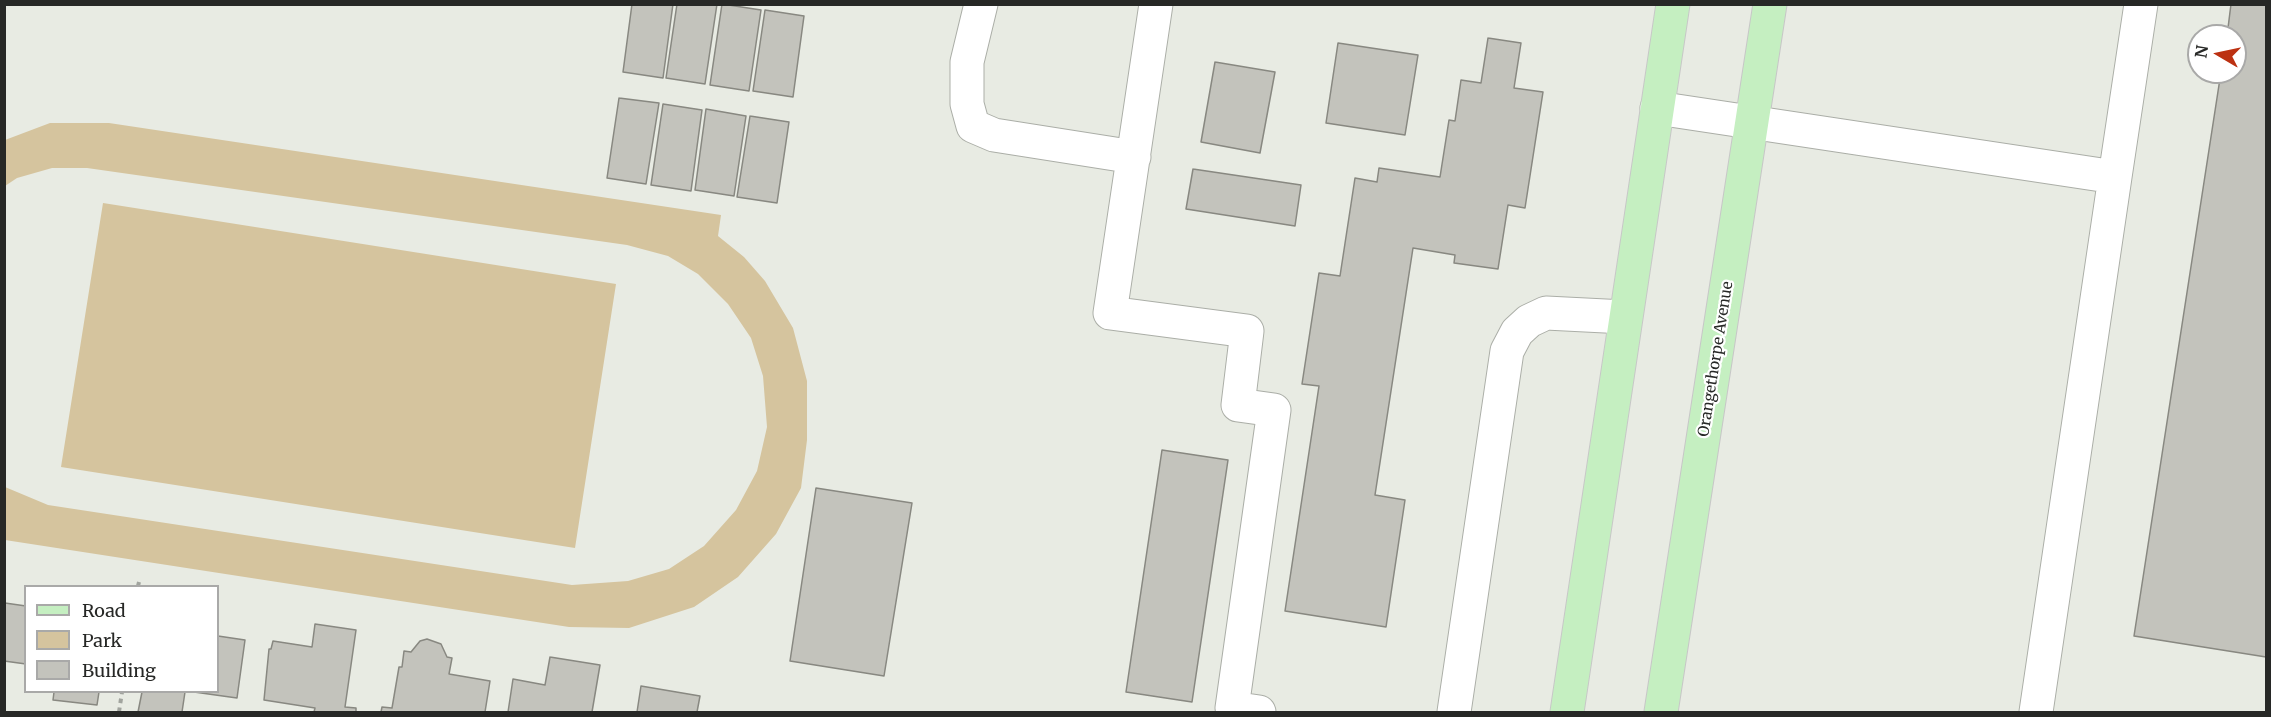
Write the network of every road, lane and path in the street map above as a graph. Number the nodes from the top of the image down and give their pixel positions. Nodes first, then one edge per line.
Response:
1 (981, 4) edge
2 (1156, 4) edge
3 (1673, 4) edge
4 (1770, 4) edge
5 (2141, 4) edge
6 (1658, 108) junction
7 (1752, 123) junction
8 (1134, 157) junction
9 (2115, 177) junction
10 (1625, 317) junction
11 (122, 693) edge
12 (119, 712) edge
13 (1258, 712) edge
14 (1454, 712) edge
15 (1567, 712) edge
16 (1661, 712) edge
17 (2036, 712) edge

1 - 8 lane
2 - 8 lane
3 - 6 main road
4 - 7 main road, Orangethorpe Avenue
5 - 9 lane
6 - 7 lane
6 - 10 main road
7 - 9 lane
7 - 16 main road, Orangethorpe Avenue
8 - 13 lane
9 - 17 lane
10 - 14 lane
10 - 15 main road
11 - 12 path

